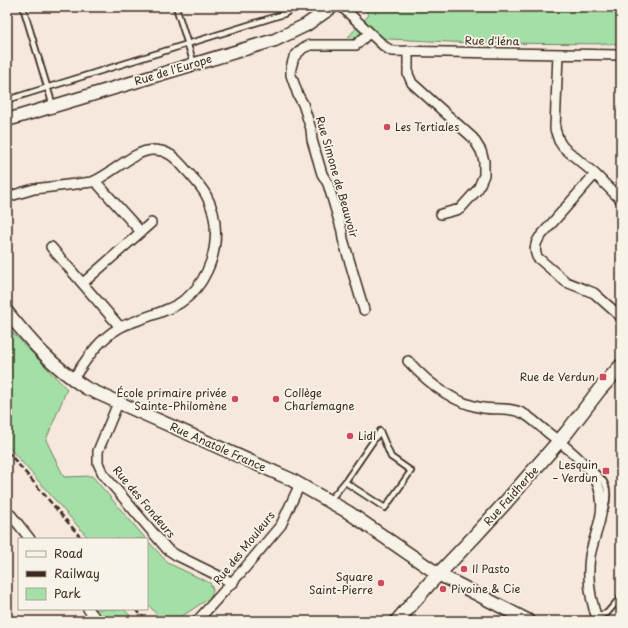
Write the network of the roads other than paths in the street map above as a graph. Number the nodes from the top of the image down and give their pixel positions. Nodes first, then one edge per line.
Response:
1 (23, 7) edge
2 (176, 7) edge
3 (296, 7) edge
4 (332, 7) edge
5 (342, 7) edge
6 (369, 33) junction
7 (188, 44) junction
8 (408, 51) junction
9 (558, 54) junction
10 (621, 55) edge
11 (194, 64) junction
12 (47, 88) junction
13 (7, 100) edge
14 (53, 106) junction
15 (7, 120) edge
16 (595, 174) junction
17 (96, 181) junction
18 (7, 198) edge
19 (621, 200) edge
20 (442, 214) dead end
21 (151, 223) dead end
22 (141, 232) junction
23 (51, 247) dead end
24 (82, 283) junction
25 (364, 310) dead end
26 (7, 312) edge
27 (621, 317) edge
28 (120, 327) junction
29 (408, 361) dead end
30 (620, 370) edge
31 (73, 379) junction
32 (118, 403) junction
33 (559, 442) junction
34 (345, 482) junction
35 (300, 484) junction
36 (329, 501) junction
37 (7, 518) edge
38 (29, 538) edge
39 (438, 574) junction
40 (233, 582) junction
41 (621, 597) edge
42 (89, 610) edge
43 (597, 618) edge
44 (98, 621) edge
45 (197, 621) edge
46 (397, 621) edge
47 (529, 621) edge

1 - 12 lane
2 - 7 lane
3 - 7 lane
4 - 11 street, Rue de l'Europe
5 - 6 street, Rue d'Iéna
6 - 8 street, Rue d'Iéna
6 - 25 street, Rue Simone de Beauvoir
7 - 11 lane
7 - 12 lane
8 - 9 street, Rue d'Iéna
8 - 20 street
9 - 10 street, Rue d'Iéna
9 - 16 street
11 - 14 street, Rue de l'Europe
12 - 13 lane
12 - 14 lane
14 - 15 street, Rue de l'Europe
16 - 19 street
16 - 27 street
17 - 18 street
17 - 22 street
17 - 28 street
21 - 22 street
22 - 24 street
23 - 24 street
24 - 28 street
26 - 31 street, Rue Anatole France
28 - 31 street
29 - 33 street
30 - 33 main road, Rue Faidherbe
31 - 32 street, Rue Anatole France
32 - 35 street, Rue Anatole France
32 - 40 street, Rue des Fondeurs
33 - 39 main road, Rue Faidherbe
33 - 43 street
34 - 34 lane
34 - 36 lane
35 - 36 street, Rue Anatole France
35 - 40 street, Rue des Mouleurs
36 - 39 street, Rue Anatole France
37 - 38 street
39 - 46 main road, Rue Faidherbe
39 - 47 street, Rue Anatole France
40 - 45 street, Rue des Mouleurs
41 - 43 lane
42 - 44 street

